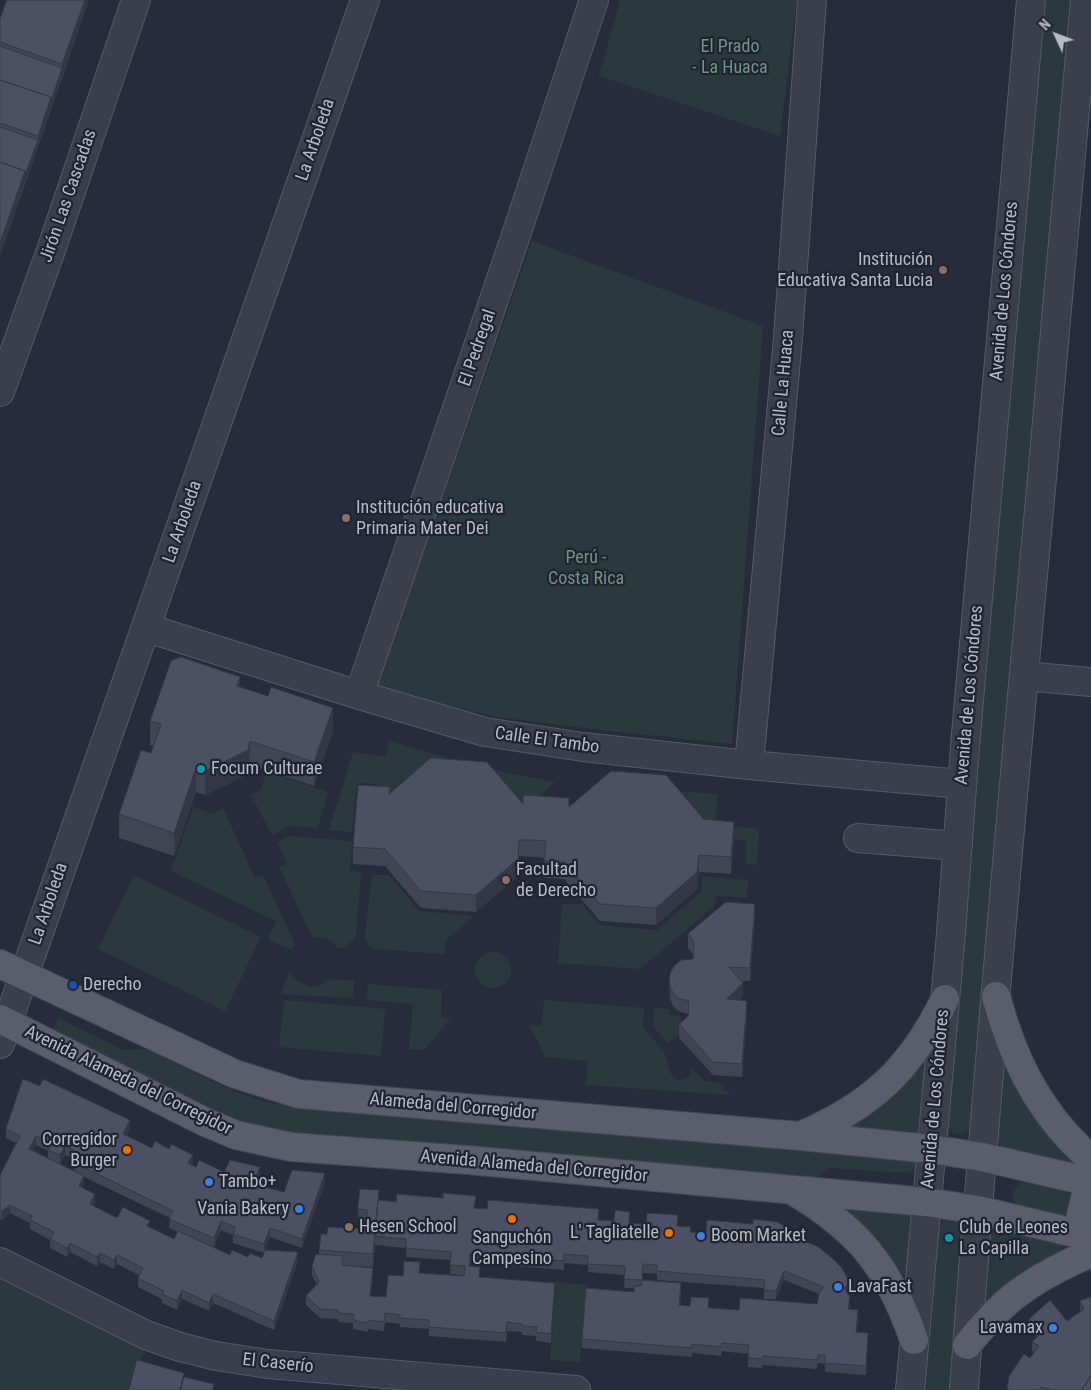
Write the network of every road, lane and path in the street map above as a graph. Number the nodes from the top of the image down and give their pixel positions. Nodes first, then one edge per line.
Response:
1 (136, 0) edge
2 (365, 0) edge
3 (594, 0) edge
4 (812, 0) edge
5 (1031, 0) edge
6 (1084, 0) edge
7 (0, 392) edge
8 (147, 628) junction
9 (1024, 676) junction
10 (1091, 682) edge
11 (359, 695) junction
12 (749, 765) junction
13 (962, 784) junction
14 (858, 838) dead end
15 (958, 846) junction
16 (12, 969) edge
17 (996, 996) junction
18 (945, 999) junction
19 (2, 1029) edge
20 (800, 1136) junction
21 (931, 1149) junction
22 (982, 1157) junction
23 (1090, 1174) edge
24 (791, 1190) junction
25 (926, 1202) junction
26 (978, 1210) junction
27 (1086, 1241) edge
28 (0, 1262) edge
29 (914, 1340) junction
30 (967, 1344) junction
31 (576, 1390) edge
32 (910, 1390) edge
33 (964, 1390) edge

1 - 7 street, Jirón Las Cascadas
2 - 8 street, La Arboleda
3 - 11 street, El Pedregal
4 - 12 street, Calle La Huaca
5 - 13 street, Avenida de Los Cóndores
6 - 9 street
8 - 11 street, Calle El Tambo
8 - 16 street, La Arboleda
9 - 10 street
9 - 17 street
11 - 12 street, Calle El Tambo
12 - 13 street, Calle El Tambo
13 - 15 street, Avenida de Los Cóndores
14 - 15 street
15 - 18 street, Avenida de Los Cóndores
16 - 19 street, La Arboleda
16 - 20 main road, Alameda del Corregidor
17 - 22 street
17 - 23 main road
18 - 20 main road
18 - 21 street, Avenida de Los Cóndores
19 - 24 main road, Avenida Alameda del Corregidor
20 - 21 main road, Alameda del Corregidor
21 - 22 main road
21 - 25 street, Avenida de Los Cóndores
22 - 23 main road
22 - 26 street
23 - 27 main road
24 - 25 main road, Avenida Alameda del Corregidor
24 - 29 main road
25 - 26 main road, Avenida Alameda del Corregidor
25 - 29 street, Avenida de Los Cóndores
26 - 27 main road, Avenida Alameda del Corregidor
26 - 30 street
27 - 30 main road
28 - 31 street, El Caserío
29 - 32 street, Avenida de Los Cóndores
30 - 33 street

